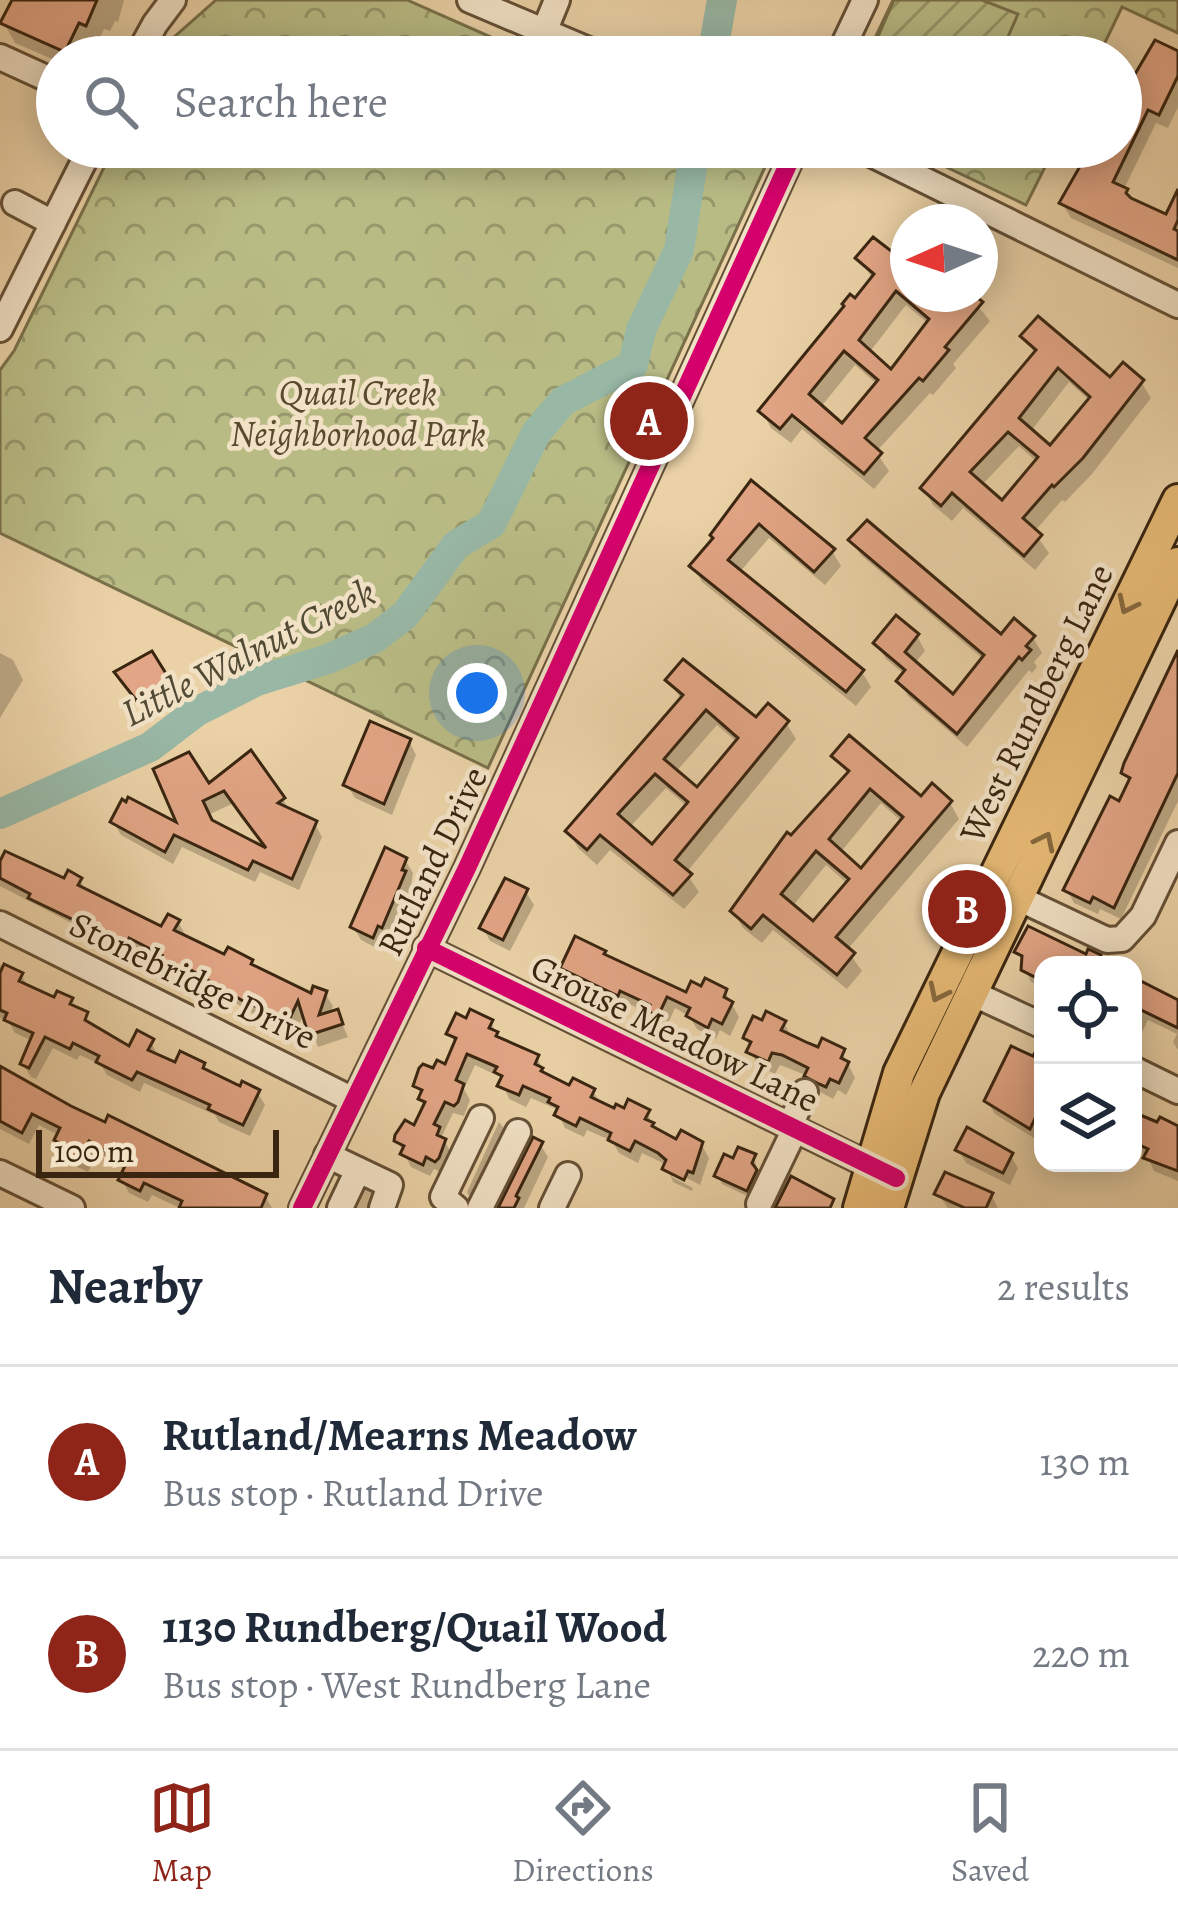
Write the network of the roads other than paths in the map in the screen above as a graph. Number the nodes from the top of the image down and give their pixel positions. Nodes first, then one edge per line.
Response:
1 (173, 0) edge
2 (470, 0) edge
3 (557, 0) edge
4 (865, 0) edge
5 (544, 32) junction
6 (148, 36) edge
7 (554, 36) edge
8 (848, 36) edge
9 (0, 56) edge
10 (36, 73) edge
11 (80, 168) edge
12 (786, 168) edge
13 (900, 168) edge
14 (15, 203) dead end
15 (53, 223) junction
16 (1178, 304) edge
17 (0, 329) edge
18 (1178, 500) edge
19 (1178, 563) edge
20 (1108, 677) junction
21 (1178, 843) edge
22 (1018, 898) junction
23 (0, 924) edge
24 (426, 948) junction
25 (972, 993) junction
26 (1034, 1022) edge
27 (1142, 1074) edge
28 (1178, 1091) edge
29 (806, 1092) dead end
30 (353, 1100) junction
31 (481, 1118) dead end
32 (792, 1128) junction
33 (518, 1132) dead end
34 (327, 1155) junction
35 (0, 1173) edge
36 (568, 1174) dead end
37 (884, 1184) edge
38 (362, 1197) tunnel mouth
39 (759, 1204) dead end
40 (72, 1208) edge
41 (302, 1208) edge
42 (456, 1208) edge
43 (480, 1208) edge
44 (552, 1208) edge
45 (860, 1208) edge

1 - 6 street
2 - 5 street
3 - 5 street
4 - 8 street
5 - 7 street
9 - 10 street
11 - 15 street
12 - 24 street, Rutland Drive
13 - 16 street
14 - 15 street
15 - 17 street
18 -> 20 main road, West Rundberg Lane
19 - 20 main road, West Rundberg Lane
22 -> 20 main road, West Rundberg Lane
20 -> 37 main road, West Rundberg Lane
21 - 22 street
22 - 25 main road, West Rundberg Lane
23 - 30 street, Stonebridge Drive
24 - 30 street, Rutland Drive
24 - 32 street, Grouse Meadow Lane
25 - 26 street
25 - 37 main road, West Rundberg Lane
27 - 28 street
29 - 32 street
30 - 34 street, Rutland Drive
31 - 42 street
32 - 37 street, Grouse Meadow Lane
32 - 39 street
33 - 43 street
34 - 38 street
34 - 41 street, Rutland Drive
35 - 40 street
36 - 44 street
37 - 45 main road, West Rundberg Lane

